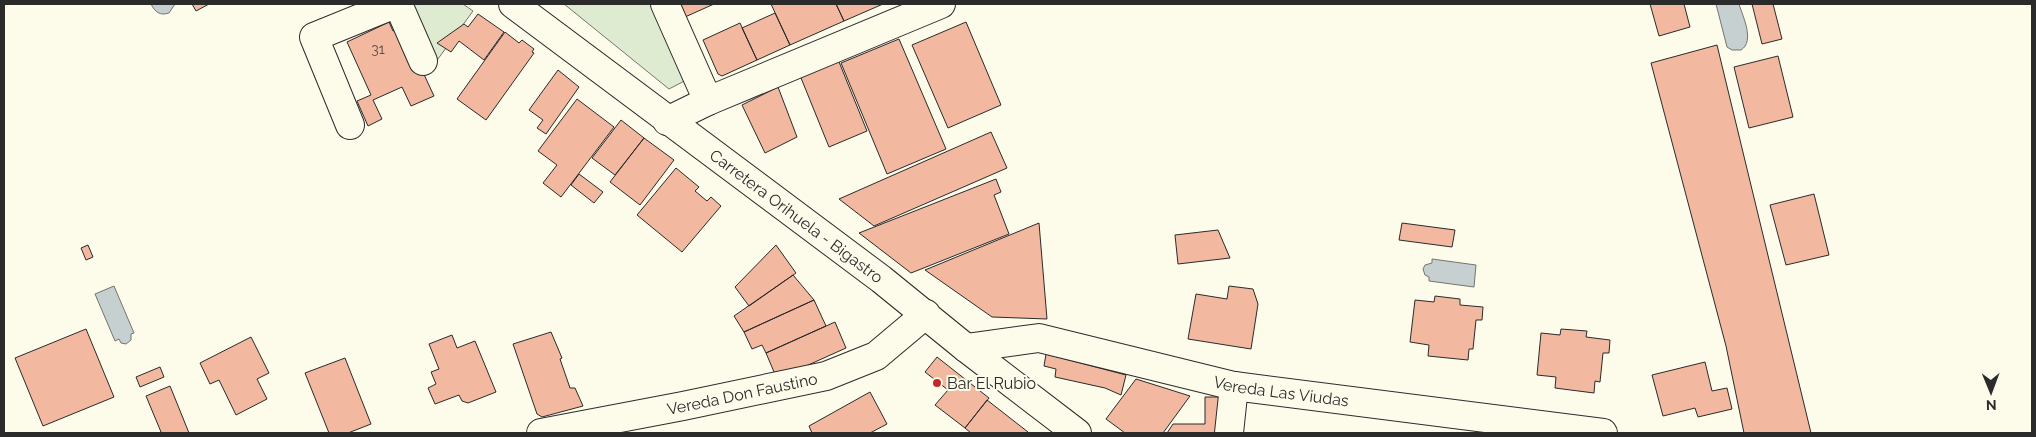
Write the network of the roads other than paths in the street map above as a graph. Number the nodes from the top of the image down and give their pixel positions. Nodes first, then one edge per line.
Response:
1 (396, 4) edge
2 (513, 4) edge
3 (664, 4) edge
4 (940, 4) edge
5 (423, 61) dead end
6 (708, 101) junction
7 (667, 121) junction
8 (350, 125) dead end
9 (926, 314) junction
10 (966, 348) junction
11 (1234, 386) junction
12 (541, 433) edge
13 (1076, 433) edge
14 (1229, 433) edge
15 (1603, 433) edge

1 - 5 street
1 - 8 street
2 - 7 street, Carretera Orihuela - Bigastro
3 - 6 street
4 - 6 street
6 - 7 street
7 - 9 street, Carretera Orihuela - Bigastro
9 - 10 street, Carretera Orihuela - Bigastro
9 - 12 street, Vereda Don Faustino
10 - 11 street, Vereda Las Viudas
10 - 13 street, Carretera Orihuela - Bigastro
11 - 14 street
11 - 15 street, Vereda Las Viudas

